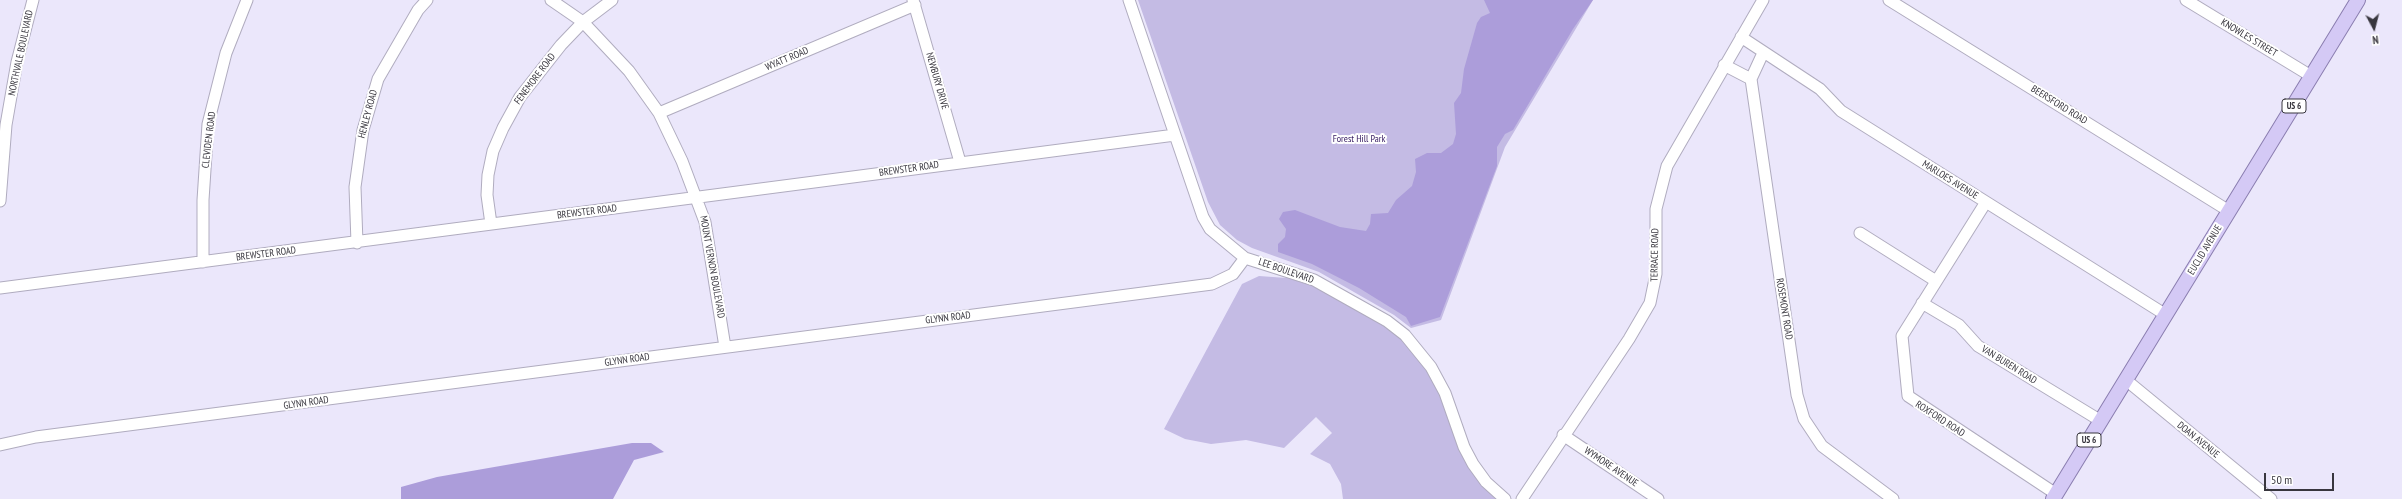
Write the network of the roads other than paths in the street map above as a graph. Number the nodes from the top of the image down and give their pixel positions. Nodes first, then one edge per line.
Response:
1 (33, 0) edge
2 (247, 0) edge
3 (427, 0) edge
4 (551, 0) edge
5 (612, 0) edge
6 (1129, 0) edge
7 (1763, 0) edge
8 (1889, 0) edge
9 (2186, 0) edge
10 (2358, 0) edge
11 (914, 2) edge
12 (583, 22) junction
13 (1741, 37) junction
14 (1763, 52) junction
15 (1724, 65) junction
16 (2311, 76) junction
17 (1751, 79) junction
18 (660, 112) junction
19 (3, 124) edge
20 (1175, 136) junction
21 (960, 162) junction
22 (697, 198) junction
23 (0, 201) edge
24 (1986, 202) junction
25 (2229, 211) junction
26 (491, 224) junction
27 (1860, 233) dead end
28 (357, 243) junction
29 (1245, 258) junction
30 (203, 262) junction
31 (1936, 281) junction
32 (0, 288) edge
33 (1922, 303) junction
34 (2166, 315) junction
35 (726, 347) junction
36 (2126, 380) junction
37 (2101, 422) junction
38 (1563, 435) junction
39 (0, 445) edge
40 (2055, 497) edge
41 (1505, 499) edge
42 (1522, 499) edge
43 (1658, 499) edge
44 (1893, 499) edge
45 (2271, 499) edge

1 - 19 street, NORTHVALE BOULEVARD
2 - 30 street, CLEVIDEN ROAD
3 - 28 street, HENLEY ROAD
4 - 12 street, MOUNT VERNON BOULEVARD
5 - 12 street, FENEMORE ROAD
6 - 20 street, LEE BOULEVARD
7 - 13 street, TERRACE ROAD
8 - 25 street, BEERSFORD ROAD
9 - 16 street, KNOWLES STREET
10 - 16 main road, EUCLID AVENUE / US 6
11 - 18 street, WYATT ROAD
11 - 21 street, NEWBURY DRIVE
12 - 18 street, MOUNT VERNON BOULEVARD
12 - 26 street, FENEMORE ROAD
13 - 14 street, MARLOES AVENUE
13 - 15 street, TERRACE ROAD
14 - 17 street
14 - 24 street, MARLOES AVENUE
15 - 17 street
15 - 38 street, TERRACE ROAD
16 - 25 main road, EUCLID AVENUE / US 6
17 - 44 street, ROSEMONT ROAD
18 - 22 street, MOUNT VERNON BOULEVARD
19 - 23 street, NORTHVALE BOULEVARD
20 - 21 street, BREWSTER ROAD
20 - 29 street, LEE BOULEVARD
21 - 22 street, BREWSTER ROAD
22 - 26 street, BREWSTER ROAD
22 - 35 street, MOUNT VERNON BOULEVARD
24 - 31 street, ROXFORD ROAD
24 - 34 street, MARLOES AVENUE
25 - 34 main road, EUCLID AVENUE / US 6
26 - 28 street, BREWSTER ROAD
27 - 31 street
28 - 30 street, BREWSTER ROAD
29 - 35 street, GLYNN ROAD
29 - 41 street, LEE BOULEVARD
30 - 32 street, BREWSTER ROAD
31 - 33 street, ROXFORD ROAD
33 - 37 street, VAN BUREN ROAD
33 - 40 street, ROXFORD ROAD
34 - 36 main road, EUCLID AVENUE / US 6
35 - 39 street, GLYNN ROAD
36 - 37 main road, EUCLID AVENUE / US 6
36 - 45 street, DOAN AVENUE
37 - 40 main road, EUCLID AVENUE / US 6
38 - 42 street, TERRACE ROAD
38 - 43 street, WYMORE AVENUE

